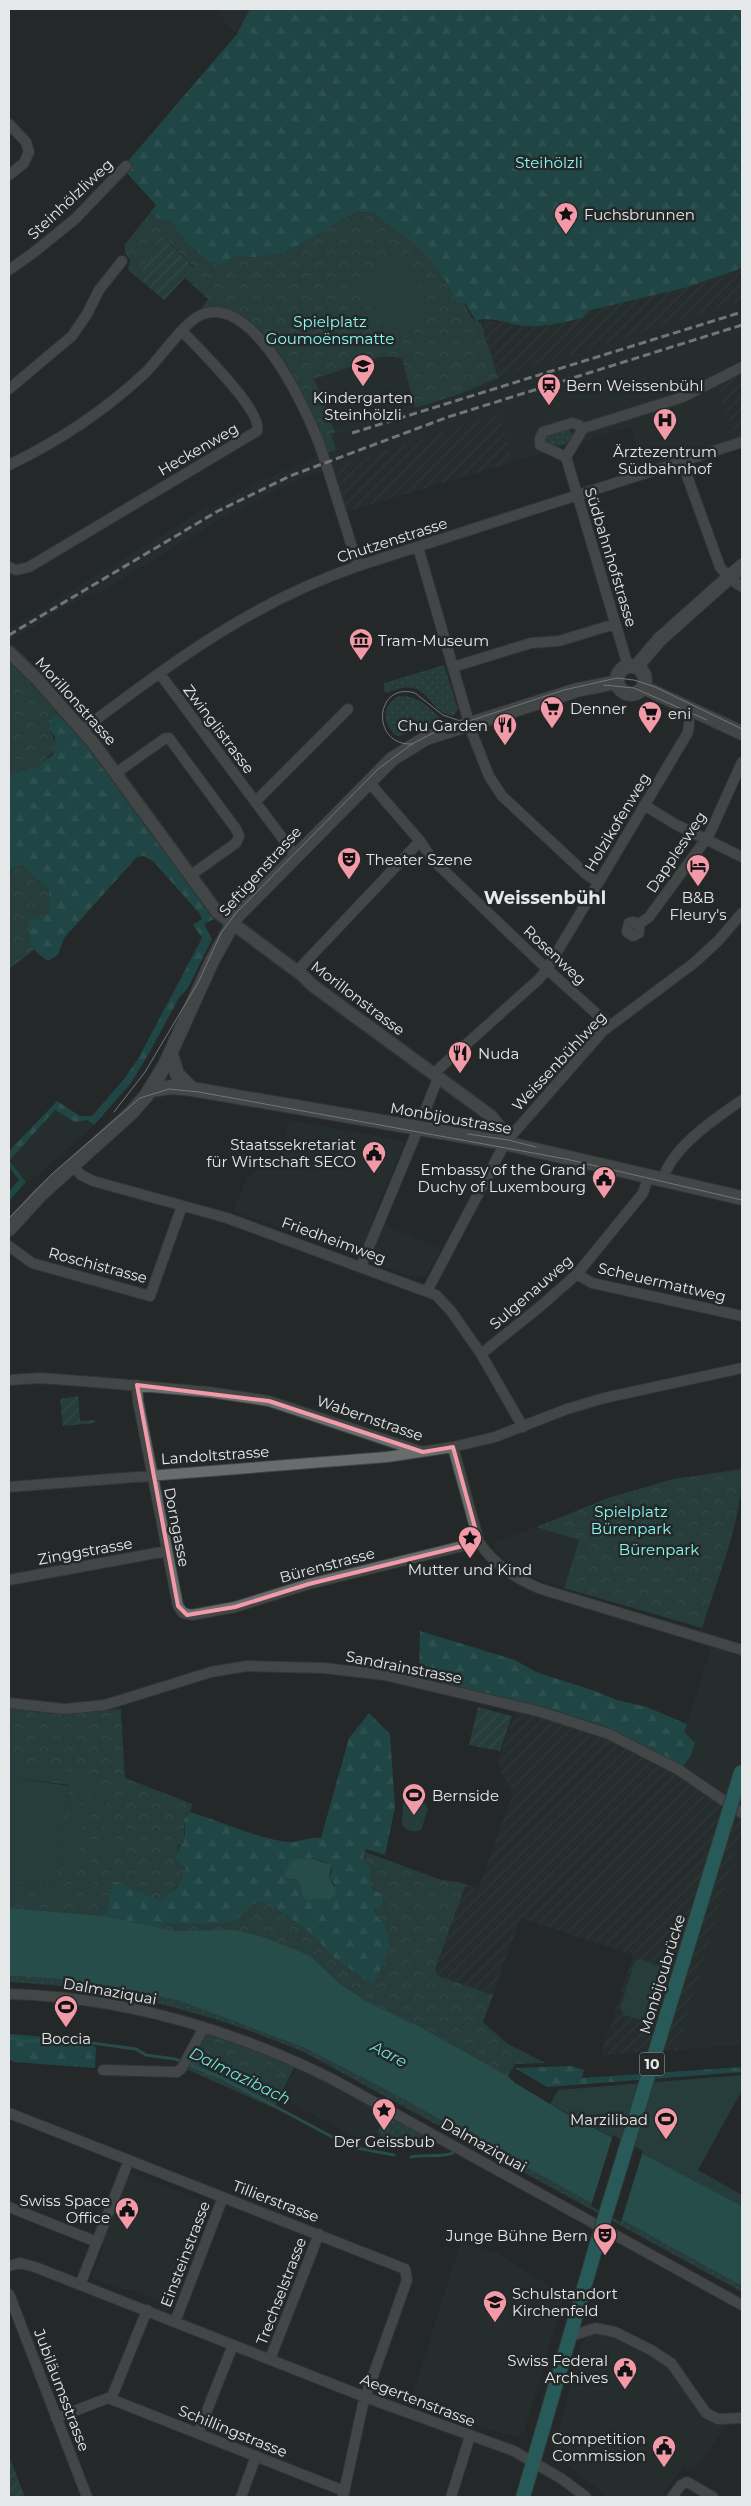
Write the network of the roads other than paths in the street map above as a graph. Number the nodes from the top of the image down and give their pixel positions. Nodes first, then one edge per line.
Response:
1 (9, 124) edge
2 (126, 166) dead end
3 (9, 175) edge
4 (122, 261) dead end
5 (9, 270) edge
6 (182, 332) junction
7 (742, 367) edge
8 (9, 390) edge
9 (581, 429) junction
10 (742, 442) edge
11 (566, 458) junction
12 (682, 462) junction
13 (9, 465) edge
14 (577, 495) junction
15 (418, 547) junction
16 (358, 566) junction
17 (742, 566) edge
18 (9, 567) edge
19 (728, 578) junction
20 (742, 587) edge
21 (615, 624) junction
22 (9, 652) edge
23 (632, 666) junction
24 (453, 667) junction
25 (160, 674) junction
26 (617, 682) junction
27 (643, 687) junction
28 (348, 708) dead end
29 (691, 709) junction
30 (470, 724) junction
31 (82, 730) junction
32 (742, 733) edge
33 (742, 762) edge
34 (116, 772) junction
35 (368, 781) junction
36 (255, 802) junction
37 (644, 805) junction
38 (706, 840) junction
39 (420, 841) junction
40 (295, 855) junction
41 (742, 857) edge
42 (191, 875) junction
43 (598, 882) junction
44 (742, 913) edge
45 (232, 924) junction
46 (639, 924) dead end
47 (547, 969) junction
48 (297, 971) junction
49 (610, 1025) junction
50 (171, 1054) junction
51 (436, 1076) junction
52 (192, 1089) junction
53 (151, 1090) junction
54 (742, 1100) edge
55 (421, 1123) junction
56 (505, 1143) junction
57 (73, 1166) junction
58 (656, 1178) junction
59 (742, 1198) edge
60 (182, 1206) junction
61 (9, 1229) edge
62 (9, 1246) edge
63 (361, 1266) junction
64 (577, 1274) junction
65 (427, 1291) junction
66 (742, 1316) edge
67 (481, 1354) junction
68 (742, 1368) edge
69 (9, 1380) edge
70 (138, 1385) junction
71 (523, 1427) junction
72 (453, 1447) junction
73 (423, 1452) junction
74 (152, 1475) junction
75 (9, 1487) edge
76 (479, 1542) junction
77 (167, 1552) junction
78 (9, 1580) edge
79 (183, 1613) joint
80 (742, 1650) edge
81 (9, 1703) edge
82 (742, 1771) edge
83 (742, 1813) edge
84 (9, 1994) edge
85 (204, 2027) junction
86 (103, 2070) dead end
87 (9, 2113) edge
88 (129, 2160) junction
89 (223, 2197) junction
90 (9, 2207) edge
91 (319, 2234) junction
92 (97, 2242) junction
93 (9, 2266) edge
94 (80, 2285) junction
95 (9, 2294) edge
96 (742, 2305) edge
97 (147, 2310) junction
98 (175, 2322) junction
99 (569, 2337) junction
100 (233, 2345) junction
101 (270, 2359) junction
102 (365, 2397) junction
103 (111, 2399) junction
104 (56, 2418) junction
105 (742, 2418) edge
106 (198, 2434) junction
107 (470, 2436) junction
108 (256, 2456) junction
109 (533, 2462) junction
110 (343, 2494) edge
111 (87, 2497) edge
112 (241, 2497) edge
113 (451, 2497) edge
114 (523, 2497) edge
115 (586, 2497) edge
116 (672, 2497) edge
117 (713, 2497) edge

1 - 3 street
2 - 5 street, Steinhölzliweg
4 - 8 street
6 - 13 street
6 - 16 street
6 - 18 street, Heckenweg
7 - 9 street
9 - 11 street
9 - 11 street
10 - 12 street, Chutzenstrasse
11 - 14 street, Südbahnhofstrasse
12 - 14 street, Chutzenstrasse
12 - 19 street
14 - 15 street, Chutzenstrasse
14 - 21 street, Südbahnhofstrasse
15 - 16 street, Chutzenstrasse
15 - 24 street
16 - 25 street, Chutzenstrasse
17 - 19 main road
19 - 20 street
19 - 23 main road
21 - 23 street, Südbahnhofstrasse
21 - 24 street
22 - 31 street, Morillonstrasse
23 - 26 main road
23 - 27 main road
24 - 30 street
25 - 31 street, Chutzenstrasse
25 - 36 street, Zwinglistrasse
26 - 27 main road
26 - 30 main road, Seftigenstrasse
27 - 29 main road
28 - 36 street
29 - 32 main road
29 - 37 street, Holzikofenweg
30 - 35 main road, Seftigenstrasse
30 - 43 street
31 - 34 street, Morillonstrasse
33 - 38 street, Dapplesweg
34 - 42 street, Morillonstrasse
34 - 42 street
35 - 39 street, Rosenweg
35 - 40 main road, Seftigenstrasse
36 - 40 street, Zwinglistrasse
37 - 38 street
37 - 43 street, Holzikofenweg
38 - 41 street
38 - 46 street, Dapplesweg
39 - 47 street, Rosenweg
39 - 48 street
40 - 45 main road, Seftigenstrasse
42 - 45 street, Morillonstrasse
43 - 47 street, Holzikofenweg
44 - 49 street, Weissenbühlweg
45 - 48 street, Morillonstrasse
45 - 50 main road, Seftigenstrasse
47 - 49 street, Rosenweg
47 - 51 street, Holzikofenweg
48 - 51 street, Morillonstrasse
49 - 56 street, Weissenbühlweg
50 - 52 main road
50 - 53 main road, Seftigenstrasse
51 - 55 street, Holzikofenweg
51 - 56 street, Morillonstrasse
52 - 53 main road, Monbijoustrasse
52 - 55 main road, Monbijoustrasse
53 - 57 main road, Seftigenstrasse
54 - 58 street, Sulgenauweg
55 - 56 main road, Monbijoustrasse
55 - 63 street, Holzikofenweg
56 - 58 main road, Monbijoustrasse
56 - 65 street, Weissenbühlweg
57 - 60 street, Friedheimweg
57 - 61 main road, Seftigenstrasse
58 - 59 main road, Monbijoustrasse
58 - 64 street, Sulgenauweg
60 - 62 street, Roschistrasse
60 - 63 street, Friedheimweg
63 - 65 street, Friedheimweg
64 - 66 street, Scheuermattweg
64 - 67 street, Sulgenauweg
65 - 67 street, Friedheimweg
67 - 71 street, Friedheimweg
68 - 71 street, Wabernstrasse
69 - 70 street, Wabernstrasse
70 - 73 street, Wabernstrasse
70 - 74 street, Dorngasse
71 - 72 street, Wabernstrasse
72 - 73 street, Wabernstrasse
72 - 76 street
73 - 74 street, Landoltstrasse
74 - 75 street, Landoltstrasse
74 - 77 street, Dorngasse
76 - 79 street, Bürenstrasse
76 - 80 street
77 - 78 street, Zinggstrasse
77 - 79 street, Dorngasse
81 - 83 street, Sandrainstrasse
82 - 99 main road, Monbijoubrücke / 10, bridge
84 - 85 street, Dalmaziquai
85 - 86 street
85 - 96 street, Dalmaziquai
87 - 88 street, Tillierstrasse
88 - 89 street, Tillierstrasse
88 - 92 street
89 - 91 street, Tillierstrasse
89 - 98 street, Einsteinstrasse
90 - 92 street
91 - 101 street, Trechselstrasse
91 - 102 street, Tillierstrasse
92 - 94 street
93 - 94 street, Aegertenstrasse
94 - 97 street, Aegertenstrasse
95 - 104 street, Jubiläumsstrasse
97 - 98 street, Aegertenstrasse
97 - 103 street
98 - 100 street, Aegertenstrasse
99 - 105 street
99 - 109 main road, 10
100 - 101 street, Aegertenstrasse
100 - 106 street
101 - 102 street, Aegertenstrasse
102 - 107 street, Aegertenstrasse
102 - 110 street
103 - 104 street
103 - 106 street, Schillingstrasse
104 - 111 street, Jubiläumsstrasse
106 - 108 street, Schillingstrasse
107 - 109 street, Aegertenstrasse
107 - 113 street
108 - 110 street, Schillingstrasse
108 - 112 street
109 - 114 main road, 10
109 - 115 street, Aegertenstrasse
116 - 117 street

